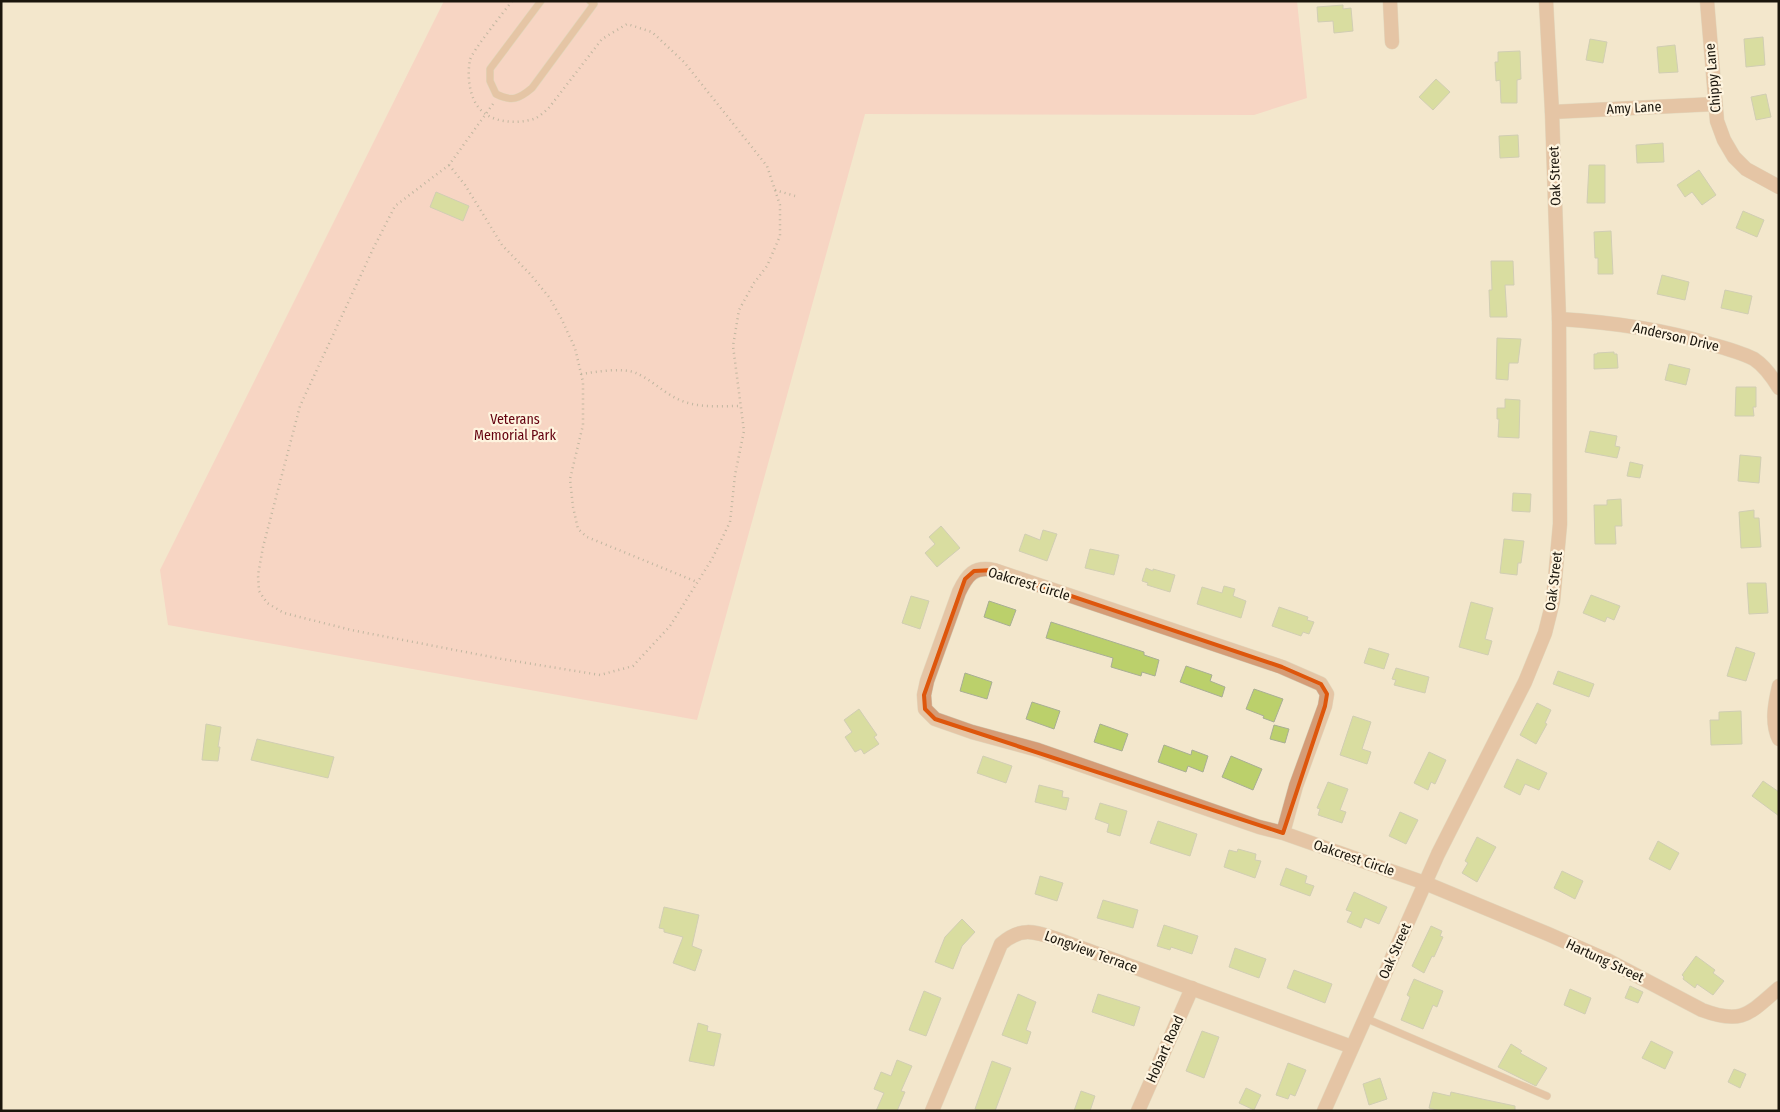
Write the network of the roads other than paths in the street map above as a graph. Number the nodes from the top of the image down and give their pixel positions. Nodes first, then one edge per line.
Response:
1 (541, 1) edge
2 (590, 1) edge
3 (1390, 1) edge
4 (1546, 1) edge
5 (1707, 1) edge
6 (1392, 42) dead end
7 (1715, 104) junction
8 (1552, 112) junction
9 (1779, 187) edge
10 (1559, 319) junction
11 (1779, 388) edge
12 (1779, 686) edge
13 (1779, 739) edge
14 (1282, 833) junction
15 (1425, 883) junction
16 (1192, 988) junction
17 (1779, 988) edge
18 (1365, 1018) junction
19 (1352, 1047) junction
20 (1547, 1096) dead end
21 (932, 1111) edge
22 (1138, 1111) edge
23 (1324, 1111) edge

1 - 2 lane
3 - 6 street
4 - 8 street, Oak Street
5 - 7 street, Chippy Lane
7 - 8 street, Amy Lane
7 - 9 street, Chippy Lane
8 - 10 street, Oak Street
10 - 11 street, Anderson Drive
10 - 15 street, Oak Street
12 - 13 street
14 - 14 street, Oakcrest Circle
14 - 15 street, Oakcrest Circle
15 - 17 street, Hartung Street
15 - 18 street, Oak Street
16 - 19 street, Longview Terrace
16 - 21 street, Longview Terrace
16 - 22 street, Hobart Road
18 - 19 street, Oak Street
18 - 20 lane
19 - 23 street, Oak Street

